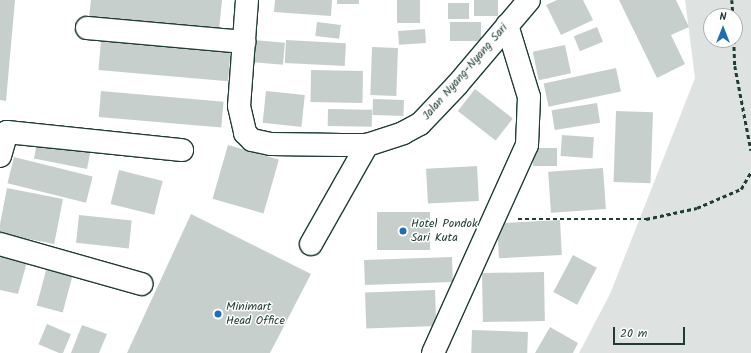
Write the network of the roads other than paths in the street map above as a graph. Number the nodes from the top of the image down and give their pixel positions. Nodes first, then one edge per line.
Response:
1 (247, 0) edge
2 (529, 0) edge
3 (506, 25) junction
4 (87, 28) dead end
5 (244, 42) junction
6 (367, 145) junction
7 (182, 150) dead end
8 (0, 156) edge
9 (0, 244) edge
10 (311, 244) dead end
11 (141, 284) dead end
12 (433, 353) edge

1 - 5 street, Jalan Nyang-Nyang Sari
2 - 3 street, Jalan Nyang-Nyang Sari
3 - 6 street, Jalan Nyang-Nyang Sari
3 - 12 street
4 - 5 street
5 - 6 street, Jalan Nyang-Nyang Sari
6 - 10 street
7 - 8 street
9 - 11 street

